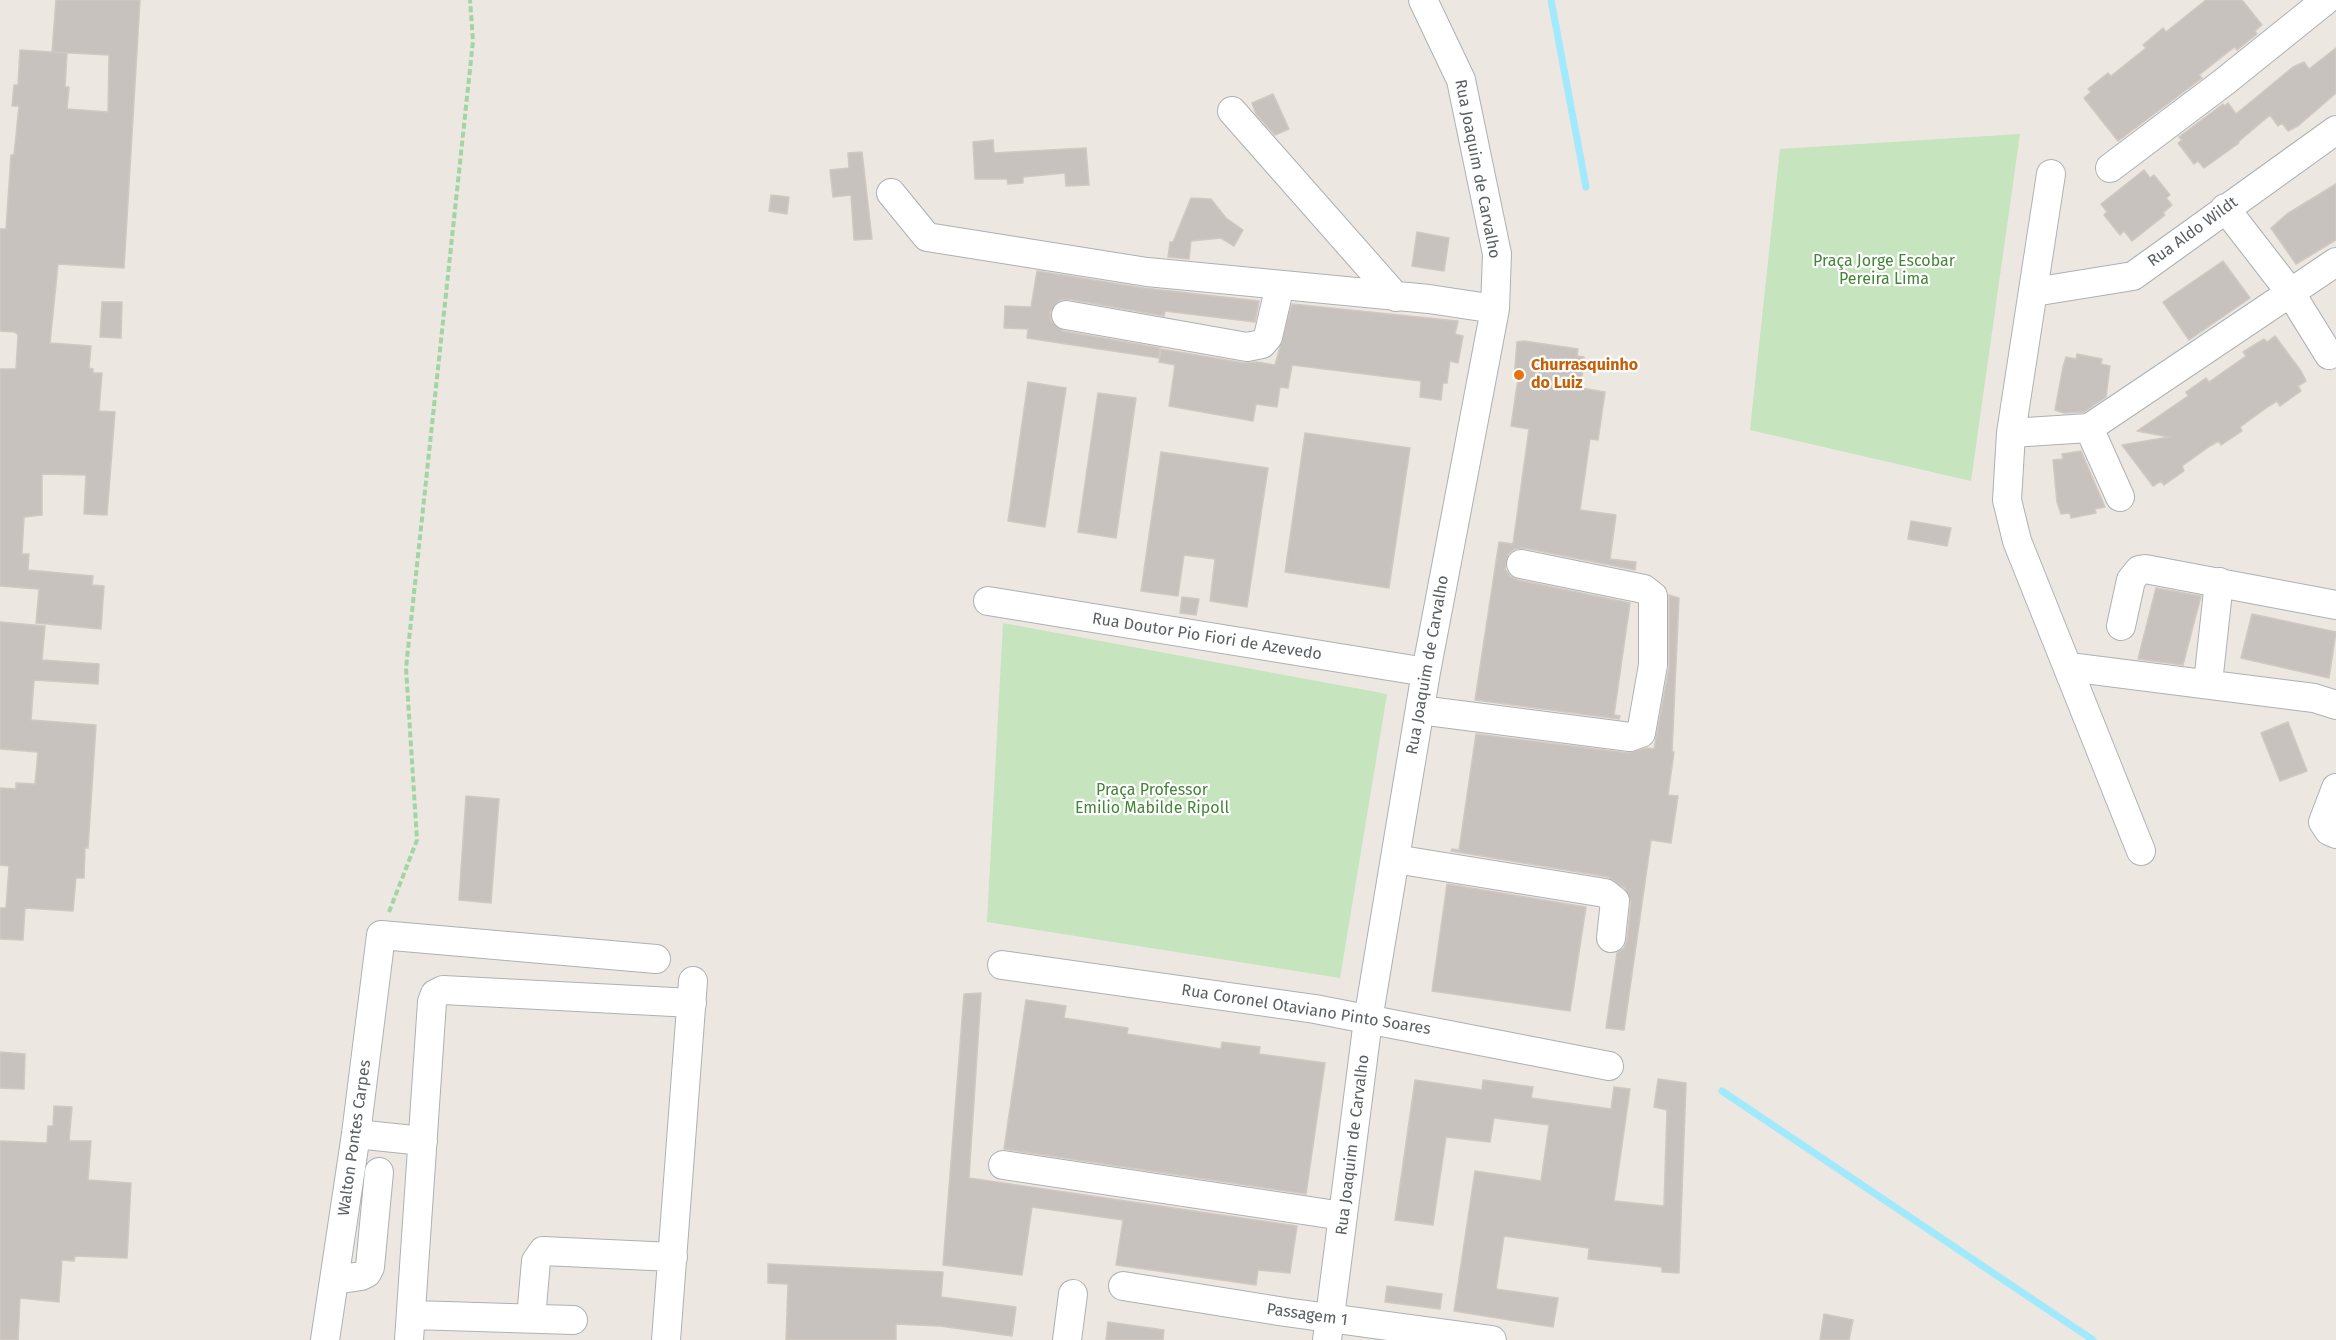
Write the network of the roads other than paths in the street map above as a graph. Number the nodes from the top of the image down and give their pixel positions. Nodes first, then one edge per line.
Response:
1 (1423, 0) edge
2 (2326, 0) edge
3 (1232, 111) dead end
4 (2336, 130) edge
5 (2110, 168) dead end
6 (2051, 174) dead end
7 (891, 193) dead end
8 (2225, 208) junction
9 (2336, 262) edge
10 (1280, 285) junction
11 (2034, 292) junction
12 (2290, 292) junction
13 (1396, 297) junction
14 (1495, 309) junction
15 (1066, 315) dead end
16 (2329, 355) dead end
17 (2089, 429) junction
18 (2011, 433) junction
19 (2120, 498) dead end
20 (1521, 564) dead end
21 (2219, 582) junction
22 (988, 601) dead end
23 (2336, 605) edge
24 (2121, 626) dead end
25 (2069, 668) junction
26 (1426, 672) junction
27 (2208, 683) junction
28 (2336, 705) edge
29 (1420, 710) junction
30 (2336, 788) edge
31 (2336, 834) edge
32 (2141, 851) dead end
33 (1395, 859) junction
34 (1611, 938) dead end
35 (656, 959) dead end
36 (1002, 964) dead end
37 (1368, 1020) junction
38 (1609, 1066) dead end
39 (356, 1134) junction
40 (412, 1140) junction
41 (1003, 1165) dead end
42 (387, 1173) junction
43 (1343, 1216) junction
44 (673, 1257) junction
45 (1123, 1286) dead end
46 (1073, 1294) dead end
47 (531, 1318) junction
48 (573, 1320) dead end
49 (411, 1328) edge
50 (1329, 1329) edge
51 (325, 1340) edge
52 (666, 1340) edge
53 (1067, 1340) edge
54 (1492, 1340) edge

1 - 14 street, Rua Joaquim de Carvalho
2 - 5 street
3 - 13 street
4 - 8 street, Rua Aldo Wildt
6 - 11 street
7 - 10 street
8 - 11 street, Rua Aldo Wildt
8 - 12 street
9 - 12 street
10 - 13 street
10 - 15 street
11 - 18 street
12 - 16 street
12 - 17 street
13 - 14 street
14 - 26 street, Rua Joaquim de Carvalho
17 - 18 street
17 - 19 street
18 - 25 street
20 - 29 street
21 - 23 street
21 - 24 street
21 - 27 street
22 - 26 street, Rua Doutor Pio Fiori de Azevedo
25 - 27 street
25 - 32 street
26 - 29 street, Rua Joaquim de Carvalho
27 - 28 street
29 - 33 street, Rua Joaquim de Carvalho
30 - 31 street
33 - 34 street
33 - 37 street, Rua Joaquim de Carvalho
35 - 39 street, Walton Pontes Carpes
36 - 37 street, Rua Coronel Otaviano Pinto Soares
37 - 38 street, Rua Coronel Otaviano Pinto Soares
37 - 43 street, Rua Joaquim de Carvalho
39 - 40 street
39 - 42 street, Walton Pontes Carpes
40 - 42 street
40 - 44 street
41 - 43 street
42 - 49 street
42 - 51 street, Walton Pontes Carpes
43 - 50 street, Rua Joaquim de Carvalho
44 - 47 street
44 - 52 street
45 - 50 street, Passagem 1
46 - 53 street
47 - 48 street
47 - 49 street
50 - 54 street, Passagem 1

